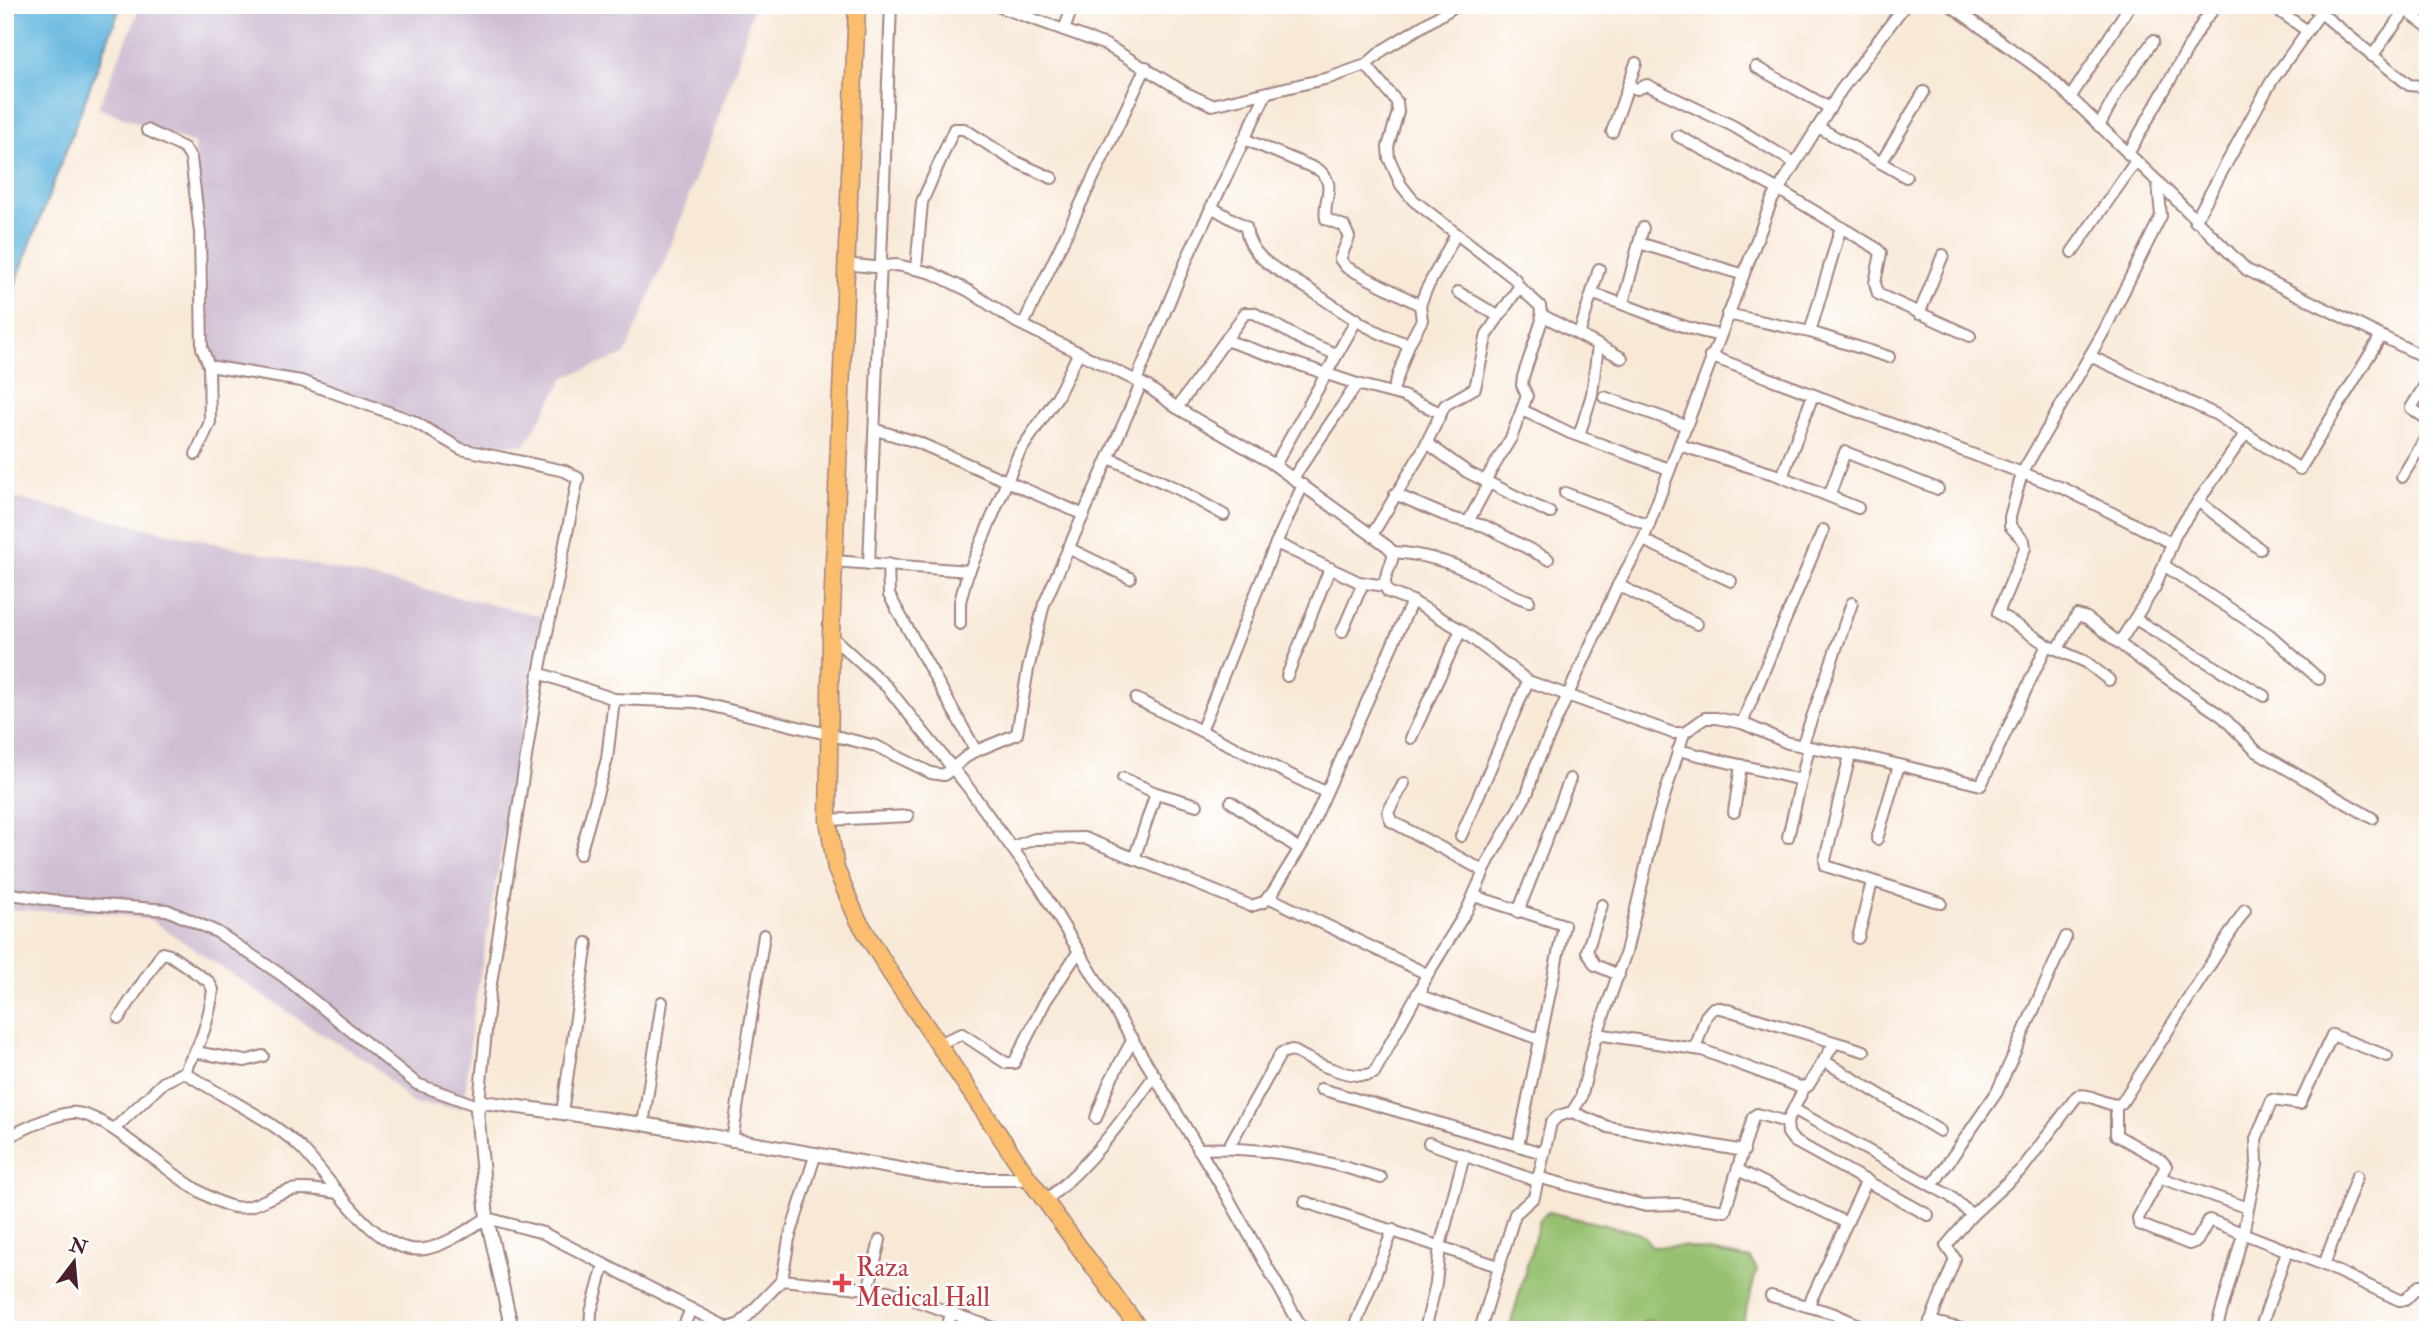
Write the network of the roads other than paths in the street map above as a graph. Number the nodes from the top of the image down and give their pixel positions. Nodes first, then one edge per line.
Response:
1 (857, 5) edge
2 (891, 5) edge
3 (994, 5) edge
4 (1073, 5) edge
5 (1457, 5) edge
6 (1950, 5) edge
7 (2130, 5) edge
8 (2217, 5) edge
9 (2271, 5) edge
10 (1900, 6) edge
11 (2319, 8) edge
12 (2402, 8) edge
13 (2428, 27) edge
14 (1064, 30) junction
15 (2306, 30) junction
16 (2153, 41) dead end
17 (2372, 55) junction
18 (1636, 63) dead end
19 (1366, 65) junction
20 (1146, 67) junction
21 (1756, 67) dead end
22 (2428, 78) edge
23 (1628, 86) junction
24 (1268, 92) junction
25 (1924, 92) dead end
26 (2070, 98) junction
27 (1830, 107) junction
28 (2099, 126) junction
29 (1818, 127) junction
30 (147, 130) dead end
31 (1612, 132) dead end
32 (1678, 136) dead end
33 (1244, 139) junction
34 (2132, 158) junction
35 (1795, 163) junction
36 (1881, 163) junction
37 (1906, 177) dead end
38 (1052, 178) dead end
39 (2158, 183) junction
40 (1779, 190) junction
41 (1211, 207) junction
42 (2195, 221) junction
43 (1841, 227) junction
44 (1643, 228) dead end
45 (1456, 234) junction
46 (1639, 243) junction
47 (2072, 251) dead end
48 (1943, 255) dead end
49 (844, 264) junction
50 (882, 267) junction
51 (916, 269) junction
52 (1599, 269) dead end
53 (1741, 274) junction
54 (1519, 287) junction
55 (1458, 292) dead end
56 (1593, 294) junction
57 (1623, 303) junction
58 (1420, 305) junction
59 (1727, 314) junction
60 (1919, 314) junction
61 (1498, 316) junction
62 (1542, 316) junction
63 (1356, 319) junction
64 (1023, 325) junction
65 (1810, 332) junction
66 (1579, 335) junction
67 (1718, 335) junction
68 (1970, 336) dead end
69 (2381, 336) junction
70 (1228, 341) junction
71 (1409, 344) junction
72 (1598, 345) junction
73 (1079, 352) junction
74 (1336, 354) junction
75 (1710, 356) junction
76 (2090, 356) junction
77 (1889, 357) dead end
78 (1622, 358) dead end
79 (2428, 359) edge
80 (209, 366) junction
81 (1325, 373) junction
82 (2428, 380) edge
83 (1139, 382) junction
84 (1356, 384) junction
85 (1392, 393) junction
86 (1813, 394) junction
87 (1604, 397) dead end
88 (1177, 408) junction
89 (1522, 410) junction
90 (1441, 414) junction
91 (2428, 420) edge
92 (1687, 426) junction
93 (876, 430) junction
94 (2245, 433) junction
95 (2428, 434) edge
96 (1579, 436) junction
97 (1427, 443) junction
98 (1679, 446) junction
99 (196, 454) dead end
100 (1109, 458) junction
101 (1275, 465) junction
102 (1669, 469) junction
103 (2022, 473) junction
104 (1783, 477) junction
105 (2402, 477) dead end
106 (1293, 478) junction
107 (1009, 481) junction
108 (1487, 482) junction
109 (1303, 485) junction
110 (1938, 489) dead end
111 (1566, 493) dead end
112 (1395, 494) junction
113 (1830, 494) junction
114 (2198, 501) junction
115 (1858, 508) dead end
116 (1550, 513) dead end
117 (1084, 515) junction
118 (1224, 515) dead end
119 (1468, 522) junction
120 (1649, 525) junction
121 (1823, 530) dead end
122 (1372, 534) junction
123 (1643, 540) junction
124 (1276, 543) junction
125 (2171, 543) junction
126 (1068, 548) junction
127 (2260, 549) dead end
128 (1393, 552) junction
129 (1548, 559) dead end
130 (833, 561) junction
131 (869, 564) junction
132 (888, 564) junction
133 (2165, 566) junction
134 (1330, 568) junction
135 (969, 571) junction
136 (1130, 578) dead end
137 (1731, 581) dead end
138 (1363, 583) junction
139 (1618, 585) junction
140 (1385, 586) junction
141 (1412, 601) junction
142 (1529, 601) dead end
143 (1852, 603) dead end
144 (2135, 619) junction
145 (960, 624) dead end
146 (1697, 624) dead end
147 (1461, 630) junction
148 (1342, 632) dead end
149 (831, 636) junction
150 (2119, 643) junction
151 (2053, 647) junction
152 (539, 673) junction
153 (1287, 676) dead end
154 (2109, 680) dead end
155 (2319, 680) dead end
156 (1528, 681) junction
157 (1568, 696) junction
158 (2264, 696) dead end
159 (614, 699) junction
160 (1136, 699) dead end
161 (1742, 723) junction
162 (1201, 731) junction
163 (1684, 733) junction
164 (829, 736) junction
165 (1411, 738) dead end
166 (1805, 746) junction
167 (1678, 750) junction
168 (976, 751) junction
169 (1850, 755) junction
170 (1741, 765) junction
171 (1899, 765) junction
172 (951, 768) junction
173 (1123, 778) dead end
174 (1570, 779) dead end
175 (1801, 780) junction
176 (1404, 783) dead end
177 (1325, 792) junction
178 (1156, 793) junction
179 (1231, 802) dead end
180 (1197, 805) dead end
181 (1734, 812) dead end
182 (908, 816) dead end
183 (2372, 818) dead end
184 (828, 820) junction
185 (1461, 836) dead end
186 (1788, 837) dead end
187 (1877, 839) dead end
188 (1012, 847) junction
189 (1299, 849) junction
190 (580, 854) dead end
191 (1134, 859) junction
192 (1484, 871) junction
193 (1872, 882) junction
194 (5, 893) edge
195 (1474, 896) junction
196 (1268, 897) junction
197 (1941, 904) dead end
198 (1602, 905) dead end
199 (2245, 910) dead end
200 (1518, 912) junction
201 (764, 935) dead end
202 (2066, 937) dead end
203 (1858, 939) dead end
204 (587, 943) dead end
205 (1079, 951) junction
206 (1427, 974) junction
207 (1619, 975) junction
208 (1420, 989) junction
209 (662, 1002) dead end
210 (119, 1018) dead end
211 (1597, 1034) junction
212 (1133, 1039) junction
213 (1539, 1040) junction
214 (937, 1044) junction
215 (1834, 1044) junction
216 (1695, 1049) junction
217 (1864, 1051) dead end
218 (195, 1052) junction
219 (262, 1056) dead end
220 (2387, 1056) dead end
221 (1824, 1061) junction
222 (186, 1071) junction
223 (1155, 1075) junction
224 (1805, 1086) junction
225 (1321, 1089) dead end
226 (478, 1105) junction
227 (2116, 1105) junction
228 (1795, 1111) junction
229 (1572, 1112) junction
230 (562, 1113) junction
231 (1096, 1118) dead end
232 (1787, 1122) junction
233 (643, 1124) junction
234 (114, 1129) junction
235 (1940, 1131) dead end
236 (5, 1138) edge
237 (732, 1141) junction
238 (1429, 1143) dead end
239 (1518, 1146) junction
240 (1228, 1148) junction
241 (1198, 1149) junction
242 (1744, 1151) junction
243 (816, 1153) junction
244 (1543, 1153) junction
245 (1464, 1156) junction
246 (1738, 1170) junction
247 (2357, 1175) dead end
248 (1381, 1178) dead end
249 (2161, 1178) junction
250 (1029, 1179) junction
251 (1537, 1179) junction
252 (1867, 1180) junction
253 (1932, 1186) junction
254 (339, 1193) junction
255 (1045, 1201) junction
256 (1305, 1202) dead end
257 (2248, 1208) junction
258 (1928, 1215) dead end
259 (1972, 1215) junction
260 (487, 1218) junction
261 (1847, 1223) junction
262 (1393, 1230) junction
263 (2243, 1234) junction
264 (880, 1240) dead end
265 (1440, 1246) junction
266 (2287, 1251) junction
267 (604, 1265) junction
268 (2324, 1265) junction
269 (1497, 1266) junction
270 (782, 1280) junction
271 (2428, 1286) edge
272 (869, 1287) junction
273 (1771, 1296) dead end
274 (1808, 1306) junction
275 (691, 1309) junction
276 (952, 1312) junction
277 (2262, 1324) dead end
278 (1929, 1325) edge
279 (512, 1330) edge
280 (590, 1330) edge
281 (682, 1330) edge
282 (946, 1330) edge
283 (1000, 1330) edge
284 (1140, 1330) edge
285 (1303, 1330) edge
286 (1353, 1330) edge
287 (1425, 1330) edge
288 (1480, 1330) edge
289 (1870, 1330) edge
290 (1966, 1330) edge
291 (2216, 1330) edge

1 - 49 main road
2 - 50 street
3 - 14 street
4 - 14 street
5 - 19 street
6 - 26 street
7 - 26 street
8 - 34 street
9 - 15 street
10 - 27 street
11 - 15 street
11 - 17 street
12 - 13 street
12 - 17 street
14 - 20 street
15 - 42 street
16 - 28 street
17 - 22 street
18 - 23 street
19 - 24 street
19 - 45 street
20 - 24 street
20 - 64 street
21 - 27 street
23 - 31 street
23 - 35 street
24 - 33 street
25 - 36 street
26 - 28 street
27 - 29 street
28 - 34 street
29 - 35 street
29 - 36 street
30 - 80 street
32 - 40 street
33 - 41 street
33 - 58 street
34 - 39 street
34 - 47 street
35 - 40 street
36 - 37 street
38 - 51 street
39 - 42 street
39 - 76 street
40 - 43 street
40 - 53 street
41 - 63 street
41 - 83 street
42 - 69 street
43 - 60 street
43 - 65 street
44 - 46 street
45 - 54 street
45 - 58 street
46 - 53 street
46 - 57 street
48 - 60 street
49 - 50 street
49 - 130 main road
50 - 51 street
50 - 93 street
51 - 64 street
52 - 56 street
53 - 59 street
54 - 61 street
54 - 62 street
55 - 61 street
56 - 57 street
56 - 66 street
57 - 67 street
58 - 71 street
59 - 65 street
59 - 67 street
60 - 68 street
61 - 90 street
62 - 66 street
62 - 89 street
63 - 71 street
63 - 74 street
64 - 73 street
65 - 77 street
66 - 72 street
67 - 75 street
69 - 79 street
69 - 94 street
70 - 74 street
70 - 81 street
70 - 88 street
71 - 85 street
72 - 78 street
72 - 96 street
73 - 83 street
73 - 107 street
74 - 81 street
75 - 86 street
75 - 92 street
76 - 94 street
76 - 103 street
80 - 99 street
80 - 152 street
81 - 84 street
81 - 101 street
82 - 91 street
83 - 88 street
83 - 100 street
84 - 85 street
84 - 106 street
85 - 90 street
86 - 103 street
86 - 104 street
87 - 92 street
88 - 101 street
89 - 96 street
89 - 108 street
90 - 97 street
92 - 98 street
93 - 107 street
93 - 131 street
94 - 114 street
95 - 105 street
96 - 102 street
97 - 108 street
97 - 112 street
98 - 102 street
98 - 104 street
100 - 117 street
100 - 118 street
101 - 106 street
102 - 120 street
103 - 125 street
103 - 151 street
104 - 113 street
106 - 109 street
107 - 117 street
107 - 135 street
108 - 116 street
108 - 119 street
109 - 122 street
109 - 124 street
110 - 113 street
111 - 120 street
112 - 119 street
112 - 122 street
113 - 115 street
114 - 125 street
114 - 127 street
117 - 126 street
119 - 129 street
120 - 123 street
121 - 161 street
122 - 128 street
123 - 137 street
123 - 139 street
124 - 134 street
124 - 162 street
125 - 133 street
126 - 136 street
126 - 168 street
128 - 140 street
128 - 142 street
130 - 131 street
130 - 149 main road
131 - 132 street
132 - 135 street
132 - 168 street
133 - 144 street
133 - 155 street
134 - 138 street
134 - 153 street
135 - 145 street
138 - 140 street
138 - 148 street
139 - 146 street
139 - 157 street
140 - 141 street
141 - 147 street
141 - 177 street
143 - 166 street
144 - 150 street
144 - 158 street
147 - 156 street
147 - 165 street
149 - 164 main road
149 - 172 street
150 - 151 street
150 - 183 street
151 - 154 street
151 - 171 street
152 - 159 street
152 - 226 street
156 - 157 street
156 - 185 street
157 - 163 street
157 - 192 street
159 - 164 street
159 - 190 street
160 - 162 street
161 - 163 street
161 - 166 street
162 - 177 street
163 - 167 street
164 - 172 street
164 - 184 main road
166 - 169 street
166 - 175 street
167 - 170 street
167 - 207 street
168 - 172 street
169 - 171 street
169 - 193 street
170 - 175 street
170 - 181 street
171 - 187 street
172 - 188 street
173 - 178 street
174 - 200 street
175 - 186 street
176 - 192 street
177 - 189 street
178 - 180 street
178 - 191 street
179 - 189 street
182 - 184 street
184 - 214 main road
188 - 191 street
188 - 205 street
189 - 196 street
191 - 196 street
192 - 195 street
193 - 197 street
193 - 203 street
194 - 226 street
195 - 200 street
195 - 206 street
196 - 206 street
198 - 207 street
199 - 227 street
200 - 213 street
201 - 237 street
202 - 253 street
204 - 230 street
205 - 212 street
205 - 214 street
206 - 208 street
207 - 211 street
208 - 213 street
208 - 240 street
209 - 233 street
210 - 218 street
211 - 216 street
211 - 229 street
212 - 223 street
212 - 231 street
213 - 239 street
214 - 250 main road
215 - 216 street
215 - 217 street
215 - 221 street
216 - 224 street
218 - 219 street
218 - 222 street
220 - 257 street
221 - 224 street
221 - 235 street
222 - 234 street
222 - 254 street
223 - 241 street
223 - 255 street
224 - 228 street
225 - 239 street
226 - 230 street
226 - 260 street
227 - 249 street
227 - 259 street
228 - 232 street
228 - 253 street
229 - 242 street
229 - 244 street
230 - 233 street
232 - 242 street
232 - 252 street
233 - 237 street
234 - 236 street
234 - 254 street
237 - 243 street
238 - 245 street
239 - 244 street
240 - 241 street
240 - 248 street
241 - 285 street
242 - 246 street
243 - 250 street
243 - 270 street
244 - 251 street
245 - 251 street
245 - 265 street
246 - 251 street
246 - 261 street
247 - 268 street
249 - 257 street
249 - 263 street
250 - 255 main road
251 - 269 street
252 - 258 street
252 - 261 street
253 - 259 street
254 - 260 street
255 - 284 main road
256 - 262 street
257 - 263 street
259 - 278 street
260 - 267 street
260 - 279 street
261 - 274 street
262 - 265 street
262 - 286 street
263 - 266 street
263 - 291 street
264 - 272 street
265 - 269 street
265 - 287 street
266 - 268 street
266 - 277 street
267 - 275 street
267 - 280 street
268 - 271 street
269 - 288 street
270 - 272 street
270 - 275 street
272 - 276 street
273 - 274 street
274 - 289 street
275 - 281 street
276 - 282 street
276 - 283 street
278 - 290 street

